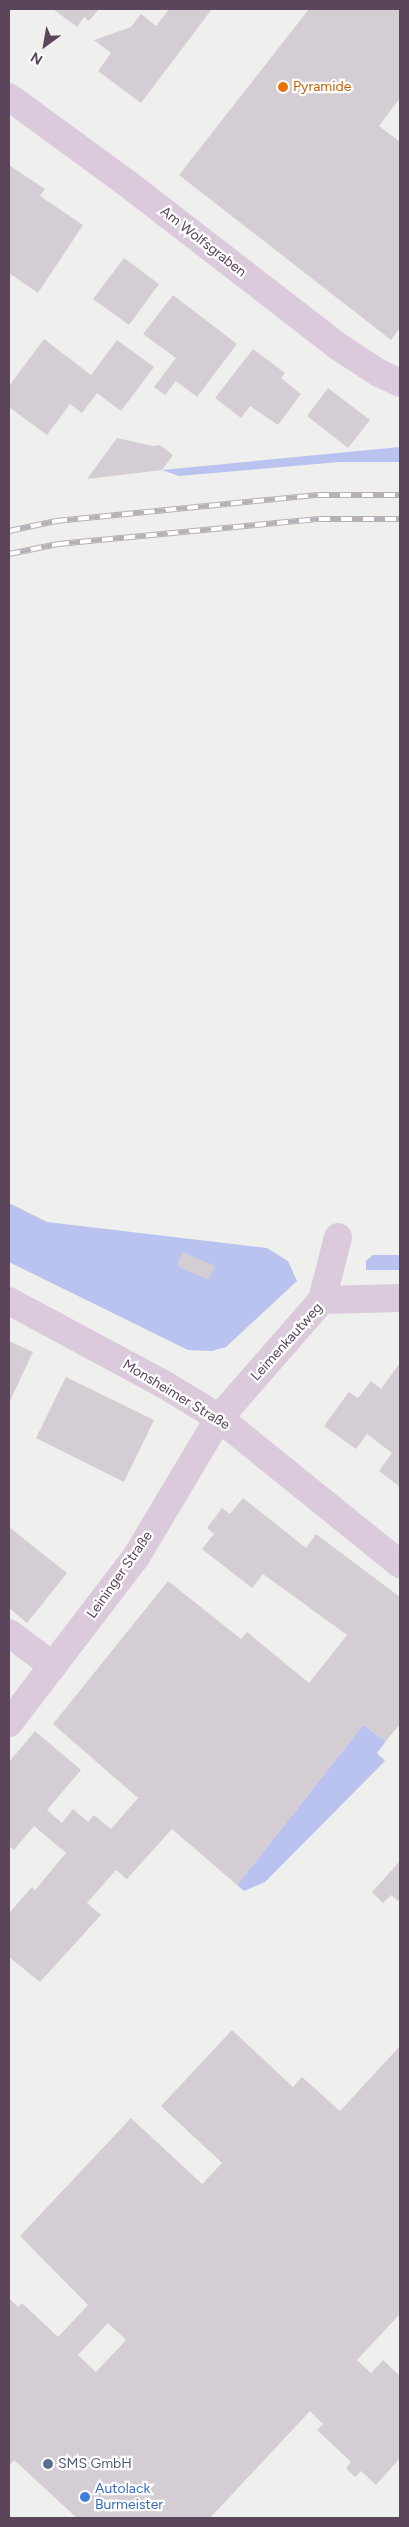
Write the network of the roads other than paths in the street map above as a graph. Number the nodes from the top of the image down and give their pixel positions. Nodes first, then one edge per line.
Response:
1 (9, 97) edge
2 (400, 383) edge
3 (338, 1237) dead end
4 (400, 1298) edge
5 (322, 1300) junction
6 (9, 1301) edge
7 (219, 1418) junction
8 (400, 1564) edge
9 (9, 1633) edge
10 (53, 1666) junction
11 (9, 1723) edge

1 - 2 street, Am Wolfsgraben
3 - 5 street
4 - 5 street, Leimenkautweg
5 - 7 street, Leimenkautweg
6 - 7 street, Monsheimer Straße
7 - 8 street, Monsheimer Straße
7 - 10 street, Leininger Straße
9 - 10 street
10 - 11 street, Leininger Straße

